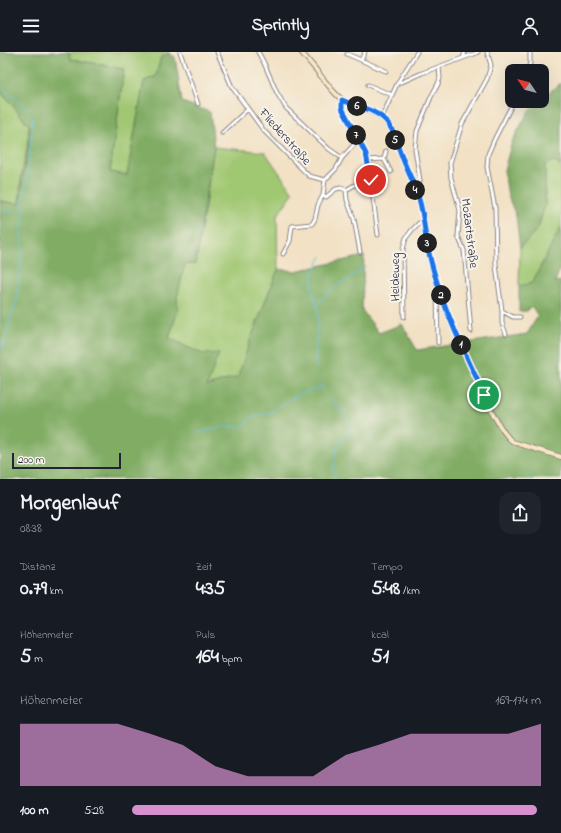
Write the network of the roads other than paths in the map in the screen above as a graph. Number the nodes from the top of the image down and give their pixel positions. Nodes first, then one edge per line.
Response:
1 (180, 52) edge
2 (218, 52) edge
3 (258, 52) edge
4 (301, 52) edge
5 (365, 52) edge
6 (417, 52) edge
7 (465, 52) edge
8 (478, 52) edge
9 (486, 52) edge
10 (530, 52) edge
11 (347, 54) dead end
12 (463, 58) junction
13 (361, 60) junction
14 (530, 64) edge
15 (439, 67) junction
16 (386, 71) dead end
17 (398, 82) junction
18 (368, 85) dead end
19 (392, 95) junction
20 (342, 100) junction
21 (198, 104) dead end
22 (510, 108) edge
23 (248, 109) junction
24 (382, 117) junction
25 (222, 133) dead end
26 (358, 140) junction
27 (386, 151) dead end
28 (342, 158) junction
29 (384, 158) junction
30 (368, 160) junction
31 (391, 172) dead end
32 (325, 180) junction
33 (371, 180) junction
34 (420, 181) dead end
35 (346, 190) junction
36 (323, 195) junction
37 (424, 222) junction
38 (378, 234) dead end
39 (360, 252) dead end
40 (283, 254) dead end
41 (439, 290) junction
42 (502, 311) junction
43 (404, 317) dead end
44 (520, 317) dead end
45 (471, 331) dead end
46 (506, 334) dead end
47 (438, 343) dead end
48 (561, 457) edge

1 - 21 street
2 - 23 street, Fliederstraße
3 - 28 street
4 - 20 street
5 - 13 street
6 - 17 street
7 - 12 street
8 - 12 street
9 - 45 street, Mozartstraße
10 - 14 street
11 - 13 street
12 - 15 street
13 - 16 street
15 - 17 street
15 - 34 street
17 - 19 street
18 - 19 street
19 - 24 street
20 - 24 street
20 - 26 street
22 - 42 street
23 - 25 street
23 - 32 street, Fliederstraße
24 - 37 street
26 - 28 street
26 - 30 street
27 - 29 street
28 - 32 street
29 - 30 street
29 - 31 street
30 - 33 street
32 - 36 street
33 - 35 street
33 - 38 street
35 - 36 street
35 - 39 street
36 - 40 street
37 - 41 street
37 - 43 street, Heideweg
41 - 47 street
41 - 48 street
42 - 44 street
42 - 46 street

